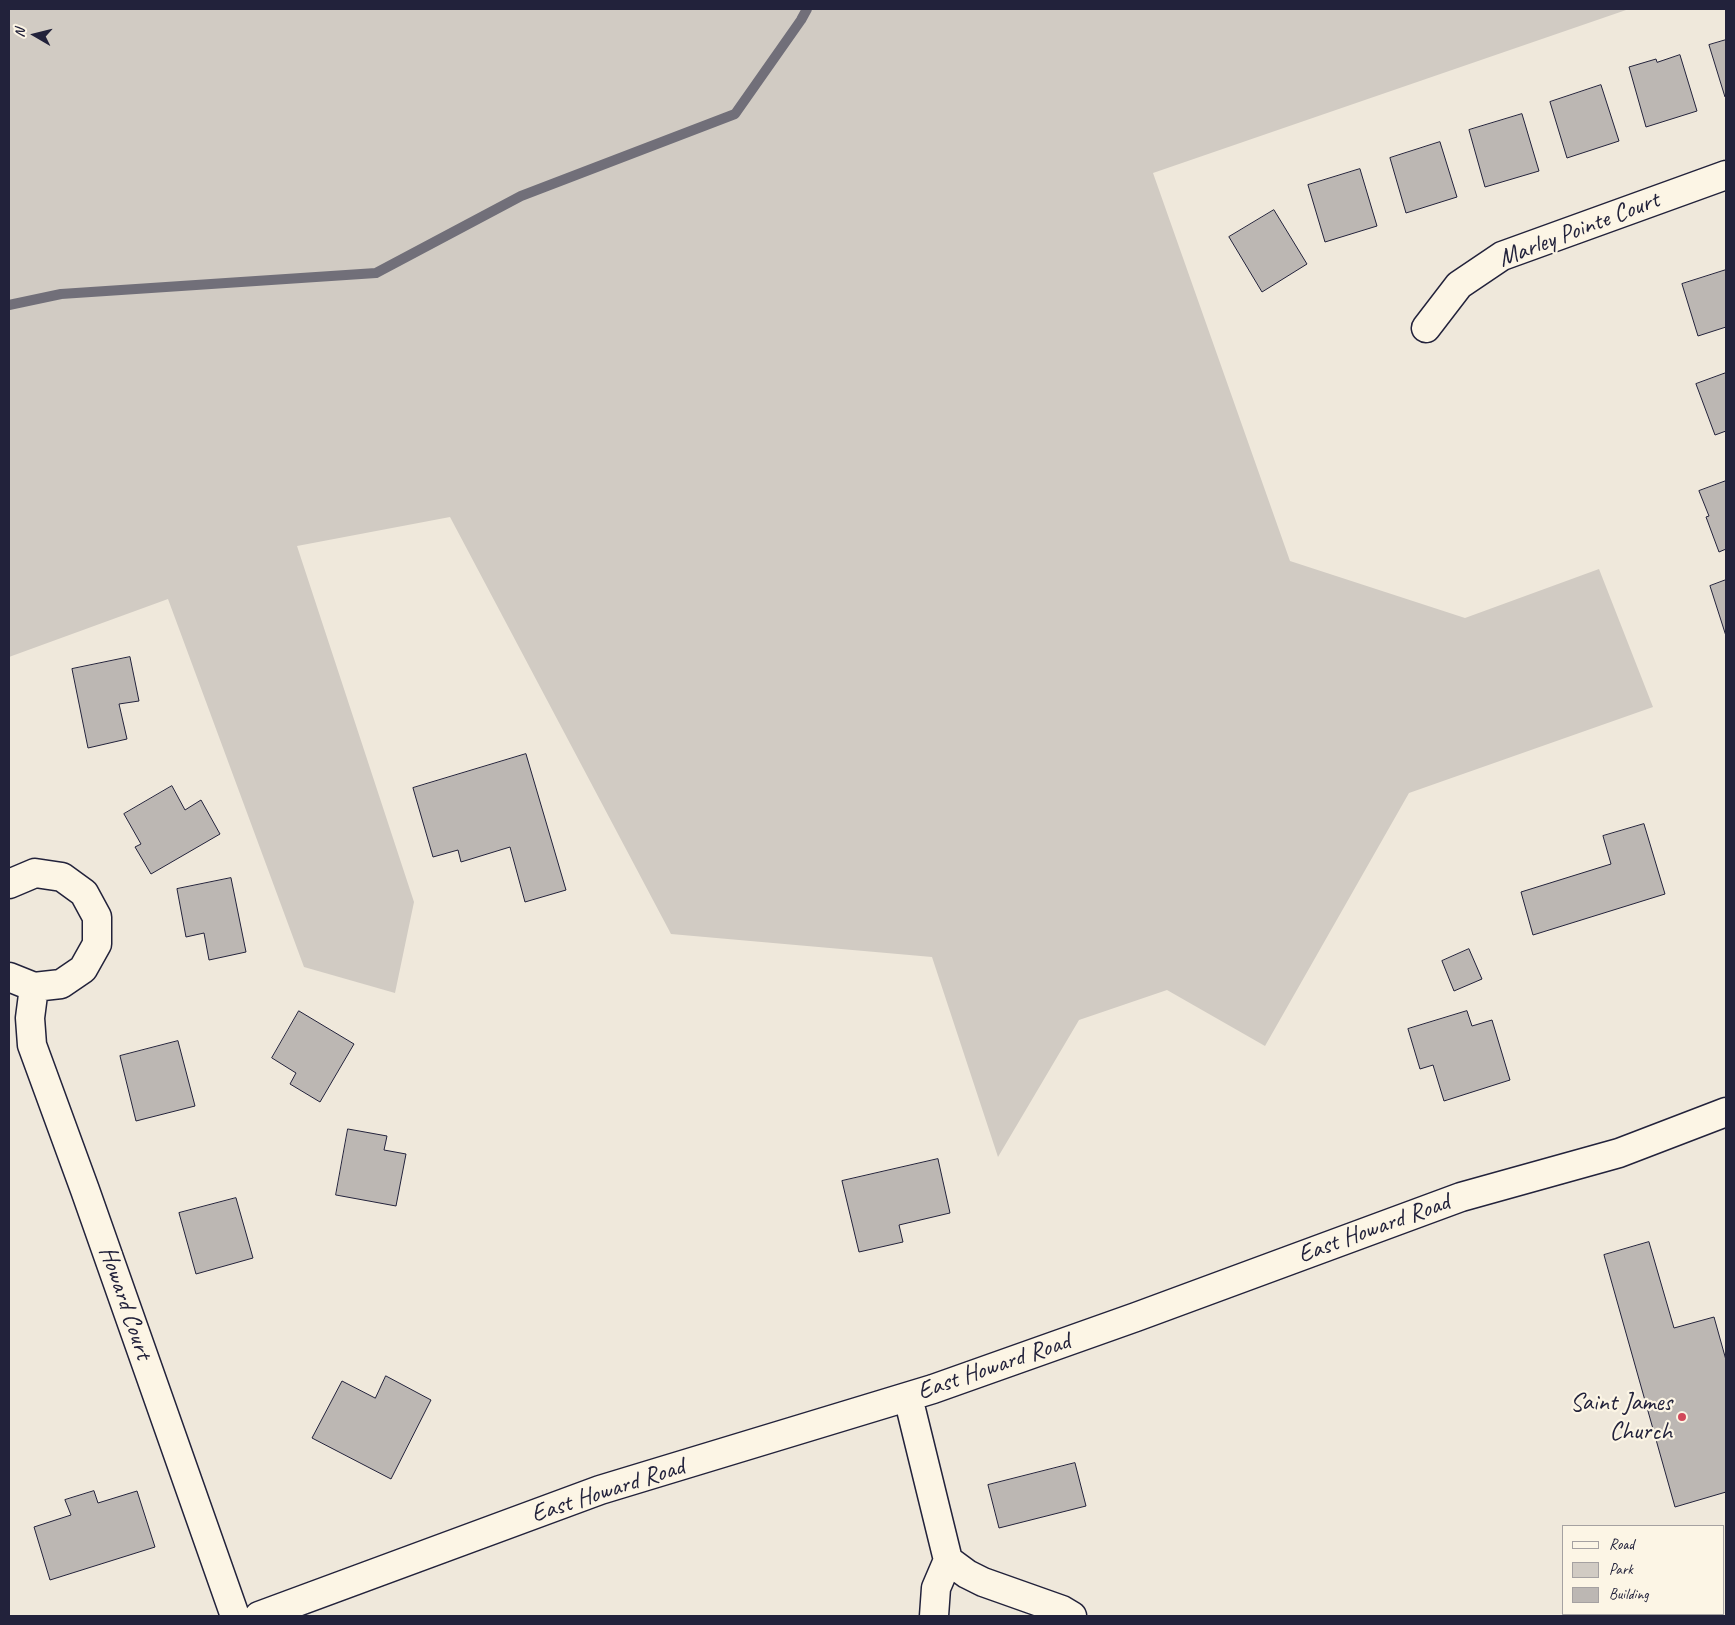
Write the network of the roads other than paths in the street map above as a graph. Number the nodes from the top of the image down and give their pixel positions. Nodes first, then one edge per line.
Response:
1 (1726, 175) edge
2 (1426, 328) dead end
3 (9, 884) edge
4 (9, 977) edge
5 (34, 987) junction
6 (1726, 1112) edge
7 (908, 1397) junction
8 (948, 1560) junction
9 (235, 1616) edge
10 (259, 1616) edge
11 (934, 1616) edge
12 (1072, 1616) edge

1 - 2 street, Marley Pointe Court
3 - 5 street
4 - 5 street
5 - 9 street, Howard Court
6 - 7 street, East Howard Road
7 - 8 street
7 - 10 street, East Howard Road
8 - 11 street
8 - 12 street

